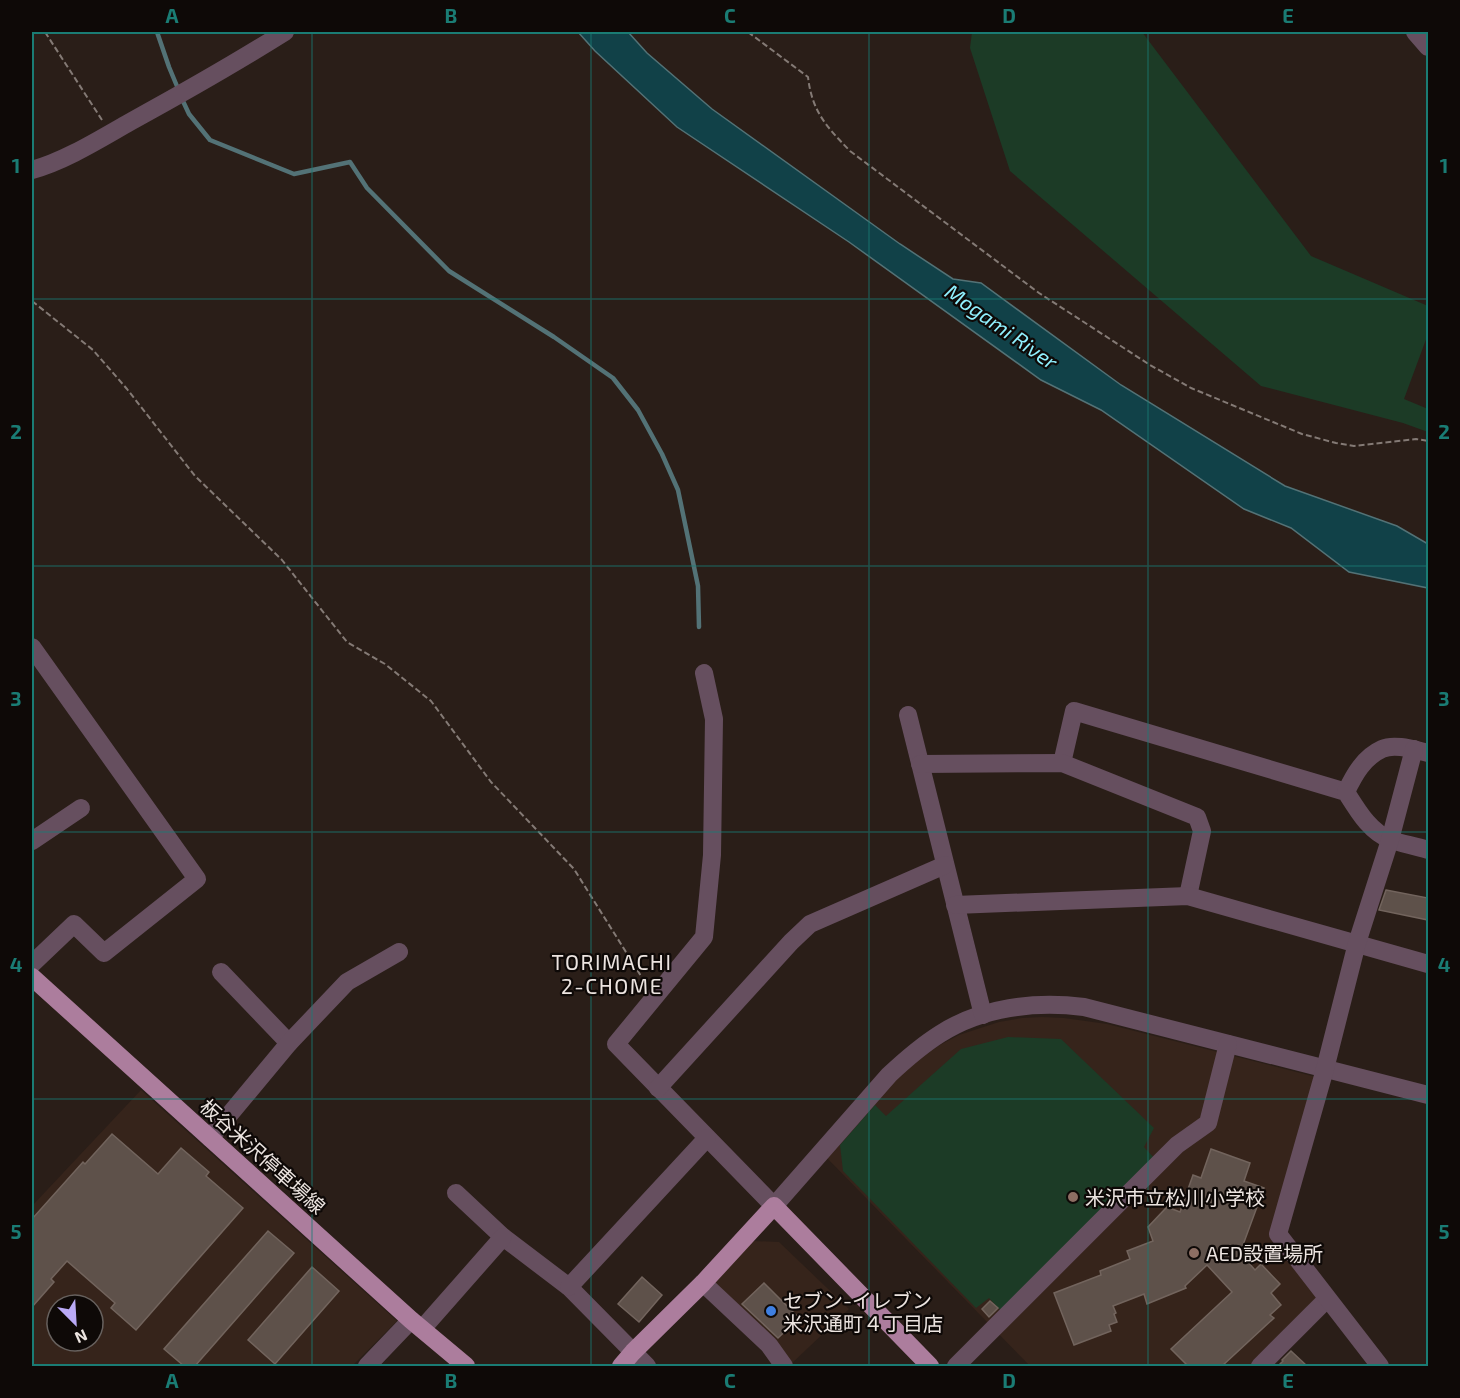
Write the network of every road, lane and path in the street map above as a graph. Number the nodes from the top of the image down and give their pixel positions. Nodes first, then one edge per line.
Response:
1 (45, 32) edge
2 (285, 32) edge
3 (748, 32) edge
4 (1415, 32) edge
5 (1428, 47) edge
6 (111, 133) junction
7 (32, 170) edge
8 (32, 301) edge
9 (1428, 441) edge
10 (32, 647) edge
11 (704, 673) dead end
12 (908, 715) dead end
13 (1421, 751) edge
14 (920, 764) junction
15 (1062, 764) junction
16 (1346, 792) junction
17 (81, 808) dead end
18 (1390, 840) junction
19 (32, 842) edge
20 (1428, 850) edge
21 (945, 865) junction
22 (1188, 896) junction
23 (955, 904) junction
24 (1357, 943) junction
25 (399, 952) dead end
26 (1428, 963) edge
27 (32, 964) edge
28 (221, 972) dead end
29 (32, 977) edge
30 (654, 996) junction
31 (983, 1015) junction
32 (290, 1043) junction
33 (1228, 1044) junction
34 (1325, 1069) junction
35 (658, 1088) junction
36 (1428, 1095) edge
37 (210, 1138) junction
38 (707, 1138) junction
39 (456, 1193) dead end
40 (774, 1206) junction
41 (503, 1237) junction
42 (703, 1283) junction
43 (569, 1287) junction
44 (1327, 1299) junction
45 (417, 1324) junction
46 (633, 1352) junction
47 (367, 1366) edge
48 (466, 1366) edge
49 (621, 1366) edge
50 (647, 1366) edge
51 (784, 1366) edge
52 (930, 1366) edge
53 (956, 1366) edge
54 (1260, 1366) edge
55 (1380, 1366) edge

1 - 6 path
2 - 6 street
3 - 9 path
4 - 5 street
6 - 7 street
8 - 30 path
10 - 27 street
11 - 30 street
12 - 14 street
13 - 16 street
13 - 18 street
14 - 15 street
14 - 21 street
15 - 16 street
15 - 22 street
16 - 18 street
17 - 19 street
18 - 20 street
18 - 24 street
21 - 23 street
21 - 35 street
22 - 23 street
22 - 24 street
23 - 31 street
24 - 26 street
24 - 34 street
25 - 32 street
28 - 32 street
29 - 37 main road, 板谷米沢停車場線
30 - 35 street
31 - 33 street
31 - 40 street
32 - 37 street
33 - 34 street
33 - 53 street
34 - 36 street
34 - 44 street
35 - 38 street
37 - 45 main road, 板谷米沢停車場線
38 - 40 street
38 - 43 street
39 - 41 street
40 - 42 main road
40 - 52 main road
41 - 43 street
41 - 45 street
42 - 46 main road
42 - 51 street
43 - 46 street
44 - 54 street
44 - 55 street
45 - 47 street
45 - 48 main road, 板谷米沢停車場線
46 - 49 main road
46 - 50 street

